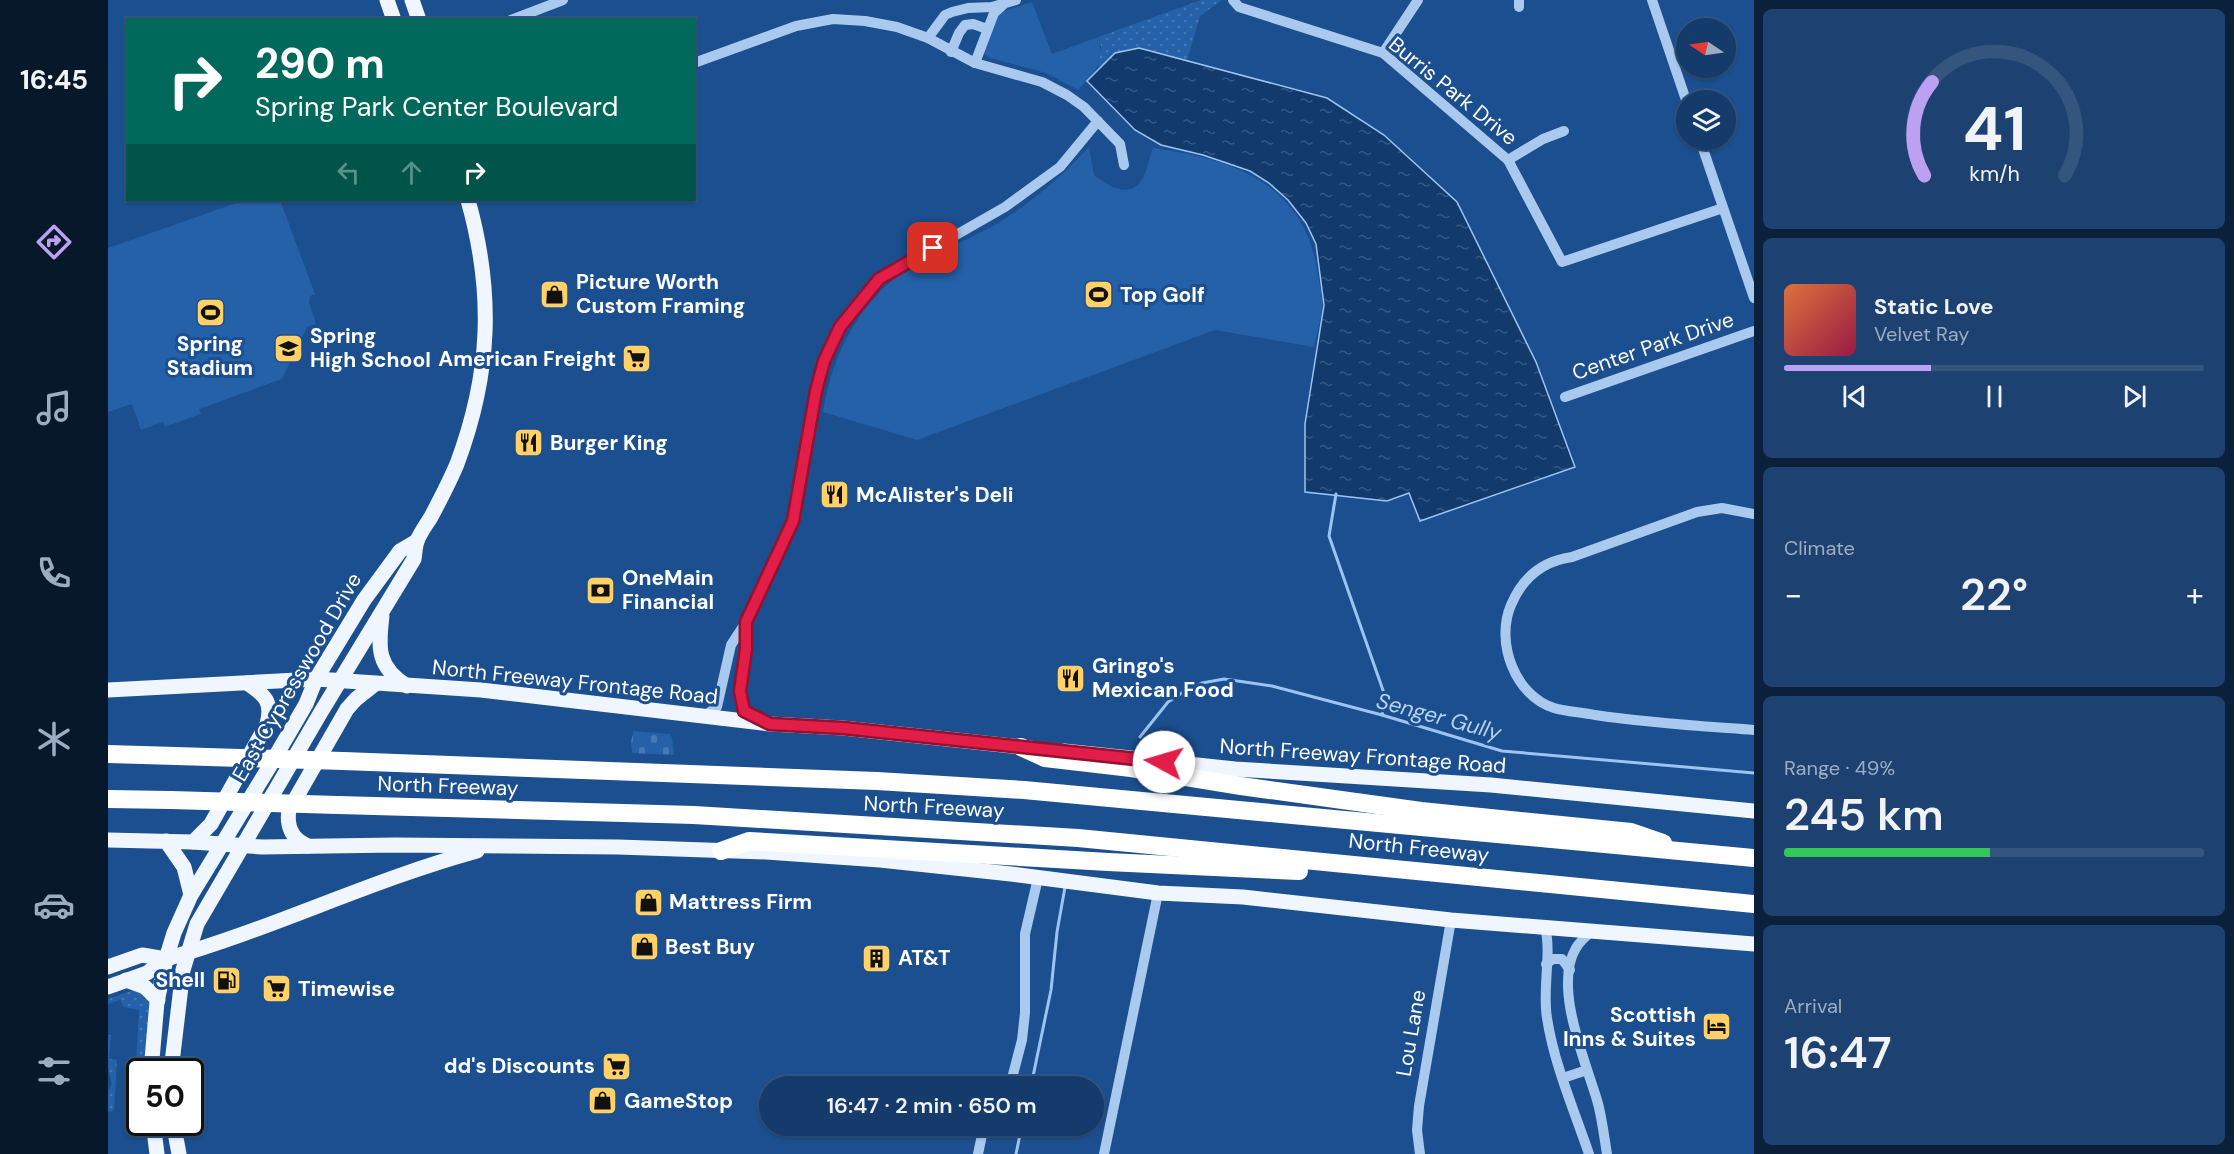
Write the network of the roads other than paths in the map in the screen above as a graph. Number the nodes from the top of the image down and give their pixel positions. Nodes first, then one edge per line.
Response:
1 (387, 0) edge
2 (412, 0) edge
3 (563, 0) edge
4 (1016, 0) edge
5 (1233, 0) edge
6 (1418, 0) edge
7 (1652, 0) edge
8 (1003, 5) junction
9 (393, 18) edge
10 (418, 18) edge
11 (516, 18) edge
12 (987, 29) junction
13 (928, 38) junction
14 (951, 52) junction
15 (1383, 52) junction
16 (696, 62) edge
17 (975, 63) junction
18 (1683, 90) edge
19 (1098, 121) junction
20 (1564, 131) dead end
21 (1703, 150) edge
22 (1508, 160) junction
23 (1124, 165) dead end
24 (468, 201) edge
25 (1723, 208) junction
26 (1754, 297) edge
27 (1754, 331) edge
28 (1565, 397) dead end
29 (1754, 514) edge
30 (417, 541) junction
31 (382, 612) junction
32 (746, 622) junction
33 (316, 679) junction
34 (340, 681) junction
35 (247, 683) junction
36 (375, 684) junction
37 (407, 686) junction
38 (108, 690) edge
39 (704, 716) junction
40 (770, 724) junction
41 (1754, 730) edge
42 (1021, 747) junction
43 (108, 754) edge
44 (108, 798) edge
45 (1754, 811) edge
46 (108, 840) edge
47 (166, 841) junction
48 (193, 842) junction
49 (222, 844) junction
50 (241, 846) junction
51 (309, 846) junction
52 (494, 846) junction
53 (721, 851) junction
54 (1687, 852) junction
55 (1754, 858) edge
56 (1433, 873) junction
57 (1038, 878) junction
58 (1158, 893) junction
59 (191, 895) junction
60 (1754, 904) edge
61 (1451, 920) junction
62 (1545, 927) junction
63 (1592, 931) junction
64 (1754, 944) edge
65 (188, 952) junction
66 (166, 959) junction
67 (1546, 964) junction
68 (108, 967) edge
69 (1569, 970) junction
70 (126, 980) junction
71 (108, 987) edge
72 (158, 1000) junction
73 (152, 1058) edge
74 (172, 1058) edge
75 (1587, 1070) junction
76 (1013, 1076) edge
77 (1563, 1078) junction
78 (155, 1136) edge
79 (175, 1136) edge
80 (982, 1136) edge
81 (157, 1154) edge
82 (178, 1154) edge
83 (978, 1154) edge
84 (1104, 1154) edge
85 (1420, 1154) edge
86 (1589, 1154) edge
87 (1607, 1154) edge

1 - 9 main road
2 - 10 main road
3 - 11 street
4 - 8 street
5 - 15 street, Burris Park Drive
6 - 15 street
7 - 18 street
8 - 12 street
8 - 13 street
12 - 14 street
12 - 17 street
13 - 14 street
13 - 16 street
14 - 17 street
15 - 22 street, Burris Park Drive
17 - 19 street
19 - 23 street
19 - 32 street
20 - 22 street
21 - 25 street
22 - 25 street, Burris Park Drive
24 - 30 main road, East Cypresswood Drive
25 - 26 street
27 - 28 street, Center Park Drive
29 - 41 street
30 - 31 main road, East Cypresswood Drive
30 - 33 main road, East Cypresswood Drive
31 - 34 main road, East Cypresswood Drive
31 - 37 main road
32 - 39 street
32 - 40 street
33 - 34 main road, North Freeway Frontage Road
33 - 35 main road, North Freeway Frontage Road
33 - 49 main road, East Cypresswood Drive
34 - 36 main road, North Freeway Frontage Road
34 - 50 main road, East Cypresswood Drive
35 - 38 main road, North Freeway Frontage Road
35 - 48 main road
36 - 37 main road, North Freeway Frontage Road
36 - 51 main road
37 - 39 main road, North Freeway Frontage Road
39 - 40 main road, North Freeway Frontage Road
40 - 42 main road, North Freeway Frontage Road
42 - 45 main road, North Freeway Frontage Road
42 - 54 highway
43 - 54 highway, North Freeway, bridge
44 - 56 highway, North Freeway, bridge
46 - 47 main road
47 - 48 main road
47 - 59 main road
48 - 49 main road
49 - 50 main road
49 - 59 main road, East Cypresswood Drive
50 - 51 main road
50 - 65 main road, East Cypresswood Drive
51 - 52 main road
52 - 53 main road
52 - 65 main road
53 - 56 highway
53 - 57 main road
54 - 55 highway, North Freeway
56 - 60 highway, North Freeway
57 - 58 main road
57 - 76 street
58 - 61 main road
58 - 84 street
59 - 66 main road, East Cypresswood Drive
61 - 62 main road
61 - 85 street, Lou Lane
62 - 63 main road
62 - 67 street
63 - 64 main road
63 - 69 street
65 - 66 main road
65 - 74 main road, East Cypresswood Drive
66 - 68 main road
66 - 70 main road
66 - 72 main road, East Cypresswood Drive
67 - 69 street
67 - 77 street
69 - 75 street
70 - 71 main road
70 - 72 main road
72 - 73 main road, East Cypresswood Drive
75 - 77 street
75 - 87 street
77 - 86 street
78 - 81 main road
79 - 82 main road
80 - 83 street

